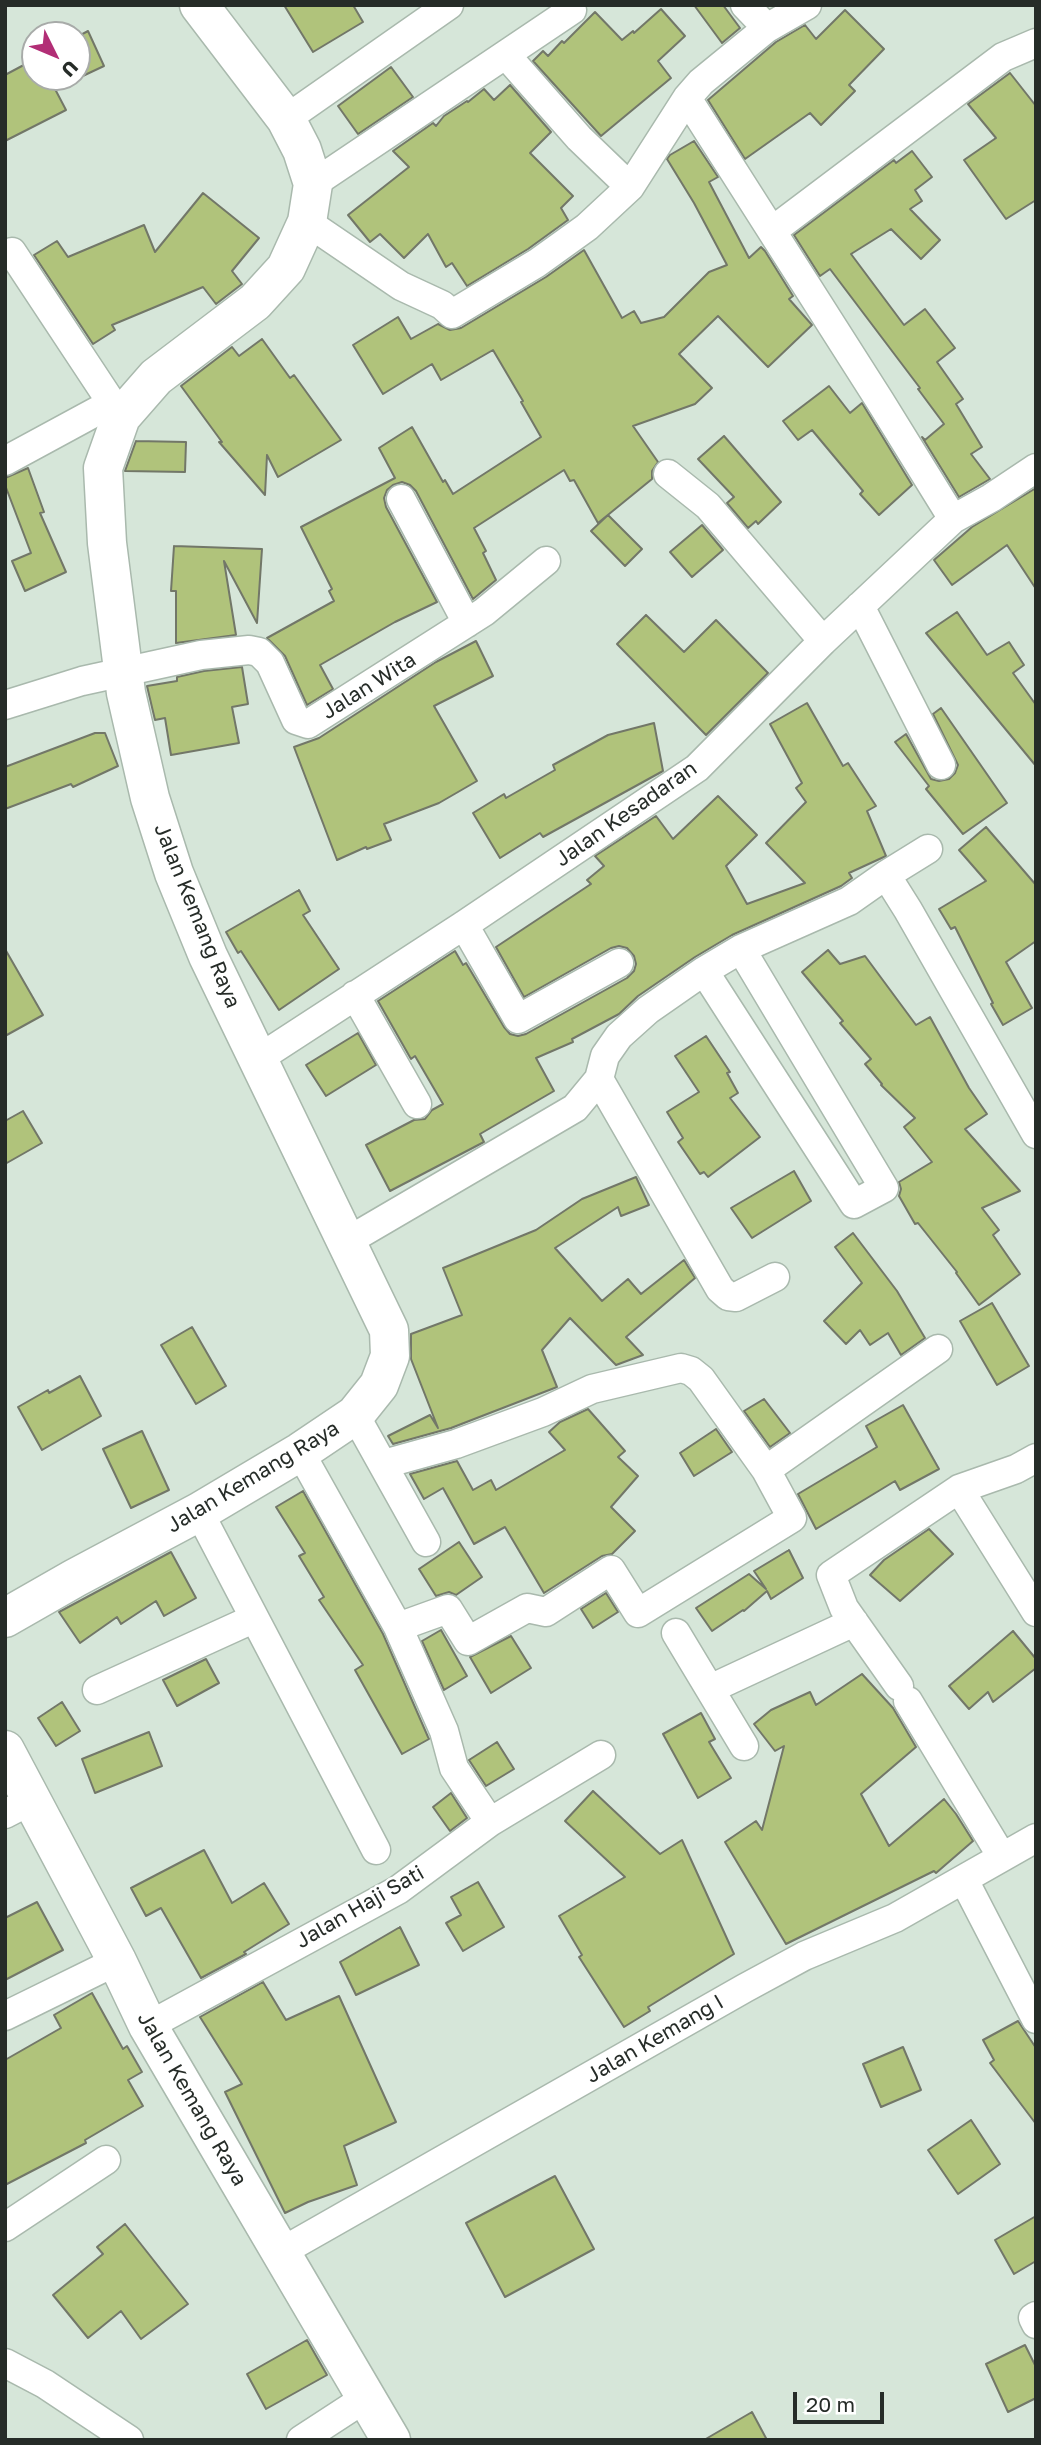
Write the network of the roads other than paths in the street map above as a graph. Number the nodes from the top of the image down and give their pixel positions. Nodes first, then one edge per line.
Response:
1 (199, 5) edge
2 (449, 5) edge
3 (745, 5) edge
4 (807, 5) edge
5 (572, 10) dead end
6 (767, 28) junction
7 (1036, 43) edge
8 (506, 55) junction
9 (687, 99) junction
10 (286, 119) junction
11 (313, 184) junction
12 (630, 187) junction
13 (307, 222) junction
14 (772, 231) junction
15 (12, 252) dead end
16 (116, 410) junction
17 (5, 461) edge
18 (1036, 468) edge
19 (668, 474) dead end
20 (401, 499) dead end
21 (953, 519) junction
22 (546, 561) dead end
23 (860, 606) junction
24 (467, 623) junction
25 (823, 641) junction
26 (124, 672) junction
27 (5, 705) edge
28 (942, 765) dead end
29 (928, 849) dead end
30 (886, 876) junction
31 (464, 925) junction
32 (741, 949) junction
33 (619, 963) dead end
34 (704, 971) junction
35 (355, 995) junction
36 (258, 1059) junction
37 (599, 1079) junction
38 (417, 1104) dead end
39 (1036, 1134) edge
40 (346, 1242) junction
41 (775, 1277) dead end
42 (938, 1349) dead end
43 (355, 1415) junction
44 (300, 1452) junction
45 (1036, 1458) edge
46 (384, 1464) junction
47 (766, 1470) junction
48 (959, 1489) junction
49 (199, 1512) junction
50 (426, 1542) dead end
51 (1036, 1612) edge
52 (5, 1618) edge
53 (253, 1619) junction
54 (855, 1622) junction
55 (398, 1627) junction
56 (676, 1633) dead end
57 (710, 1689) junction
58 (97, 1690) dead end
59 (744, 1746) dead end
60 (5, 1750) edge
61 (601, 1755) dead end
62 (19, 1807) edge
63 (490, 1822) junction
64 (1036, 1838) edge
65 (376, 1850) dead end
66 (1002, 1857) junction
67 (964, 1880) junction
68 (117, 1961) junction
69 (5, 2016) edge
70 (1036, 2019) edge
71 (148, 2026) junction
72 (106, 2160) dead end
73 (5, 2227) edge
74 (281, 2252) junction
75 (1036, 2316) edge
76 (1036, 2324) edge
77 (5, 2363) edge
78 (367, 2396) junction
79 (130, 2440) edge
80 (301, 2440) edge
81 (391, 2440) edge

1 - 10 street, Jalan Kemang Raya
2 - 10 street
3 - 6 street
4 - 6 street
5 - 8 street
6 - 9 street
7 - 14 street
8 - 11 street
8 - 12 street
9 - 12 street
9 - 14 street
10 - 11 street, Jalan Kemang Raya
11 - 13 street, Jalan Kemang Raya
12 - 13 street
13 - 16 street, Jalan Kemang Raya
14 - 21 street
15 - 16 street
16 - 17 street
16 - 26 street, Jalan Kemang Raya
18 - 21 street, Jalan Kesadaran
19 - 25 street
20 - 24 street
21 - 23 street, Jalan Kesadaran
22 - 24 street, Jalan Wita
23 - 25 street, Jalan Kesadaran
23 - 28 street
24 - 26 street, Jalan Wita
25 - 31 street, Jalan Kesadaran
26 - 27 street
26 - 36 street, Jalan Kemang Raya
29 - 30 street
30 - 32 street
30 - 39 street
31 - 33 street
31 - 35 street, Jalan Kesadaran
32 - 34 street
32 - 34 street
34 - 37 street
35 - 36 street, Jalan Kesadaran
35 - 38 street
36 - 40 street, Jalan Kemang Raya
37 - 40 street
37 - 41 street
40 - 43 street, Jalan Kemang Raya
42 - 47 street
43 - 44 street, Jalan Kemang Raya
43 - 46 street
44 - 49 street, Jalan Kemang Raya
44 - 55 street
45 - 48 street
46 - 47 street
46 - 50 street
47 - 55 street
48 - 51 street
48 - 54 street
49 - 52 street, Jalan Kemang Raya
49 - 53 street
53 - 58 street
53 - 65 street
54 - 57 street
54 - 66 street
55 - 63 street
56 - 57 street
57 - 59 street
60 - 62 street, Jalan Kemang Raya
61 - 63 street, Jalan Haji Sati
62 - 68 street, Jalan Kemang Raya
63 - 71 street, Jalan Haji Sati
64 - 66 street, Jalan Kemang I
66 - 67 street, Jalan Kemang I
67 - 70 street
67 - 74 street, Jalan Kemang I
68 - 69 street
68 - 71 street, Jalan Kemang Raya
71 - 74 street, Jalan Kemang Raya
72 - 73 street
74 - 78 street, Jalan Kemang Raya
75 - 76 street
77 - 79 street
78 - 80 street
78 - 81 street, Jalan Kemang Raya

